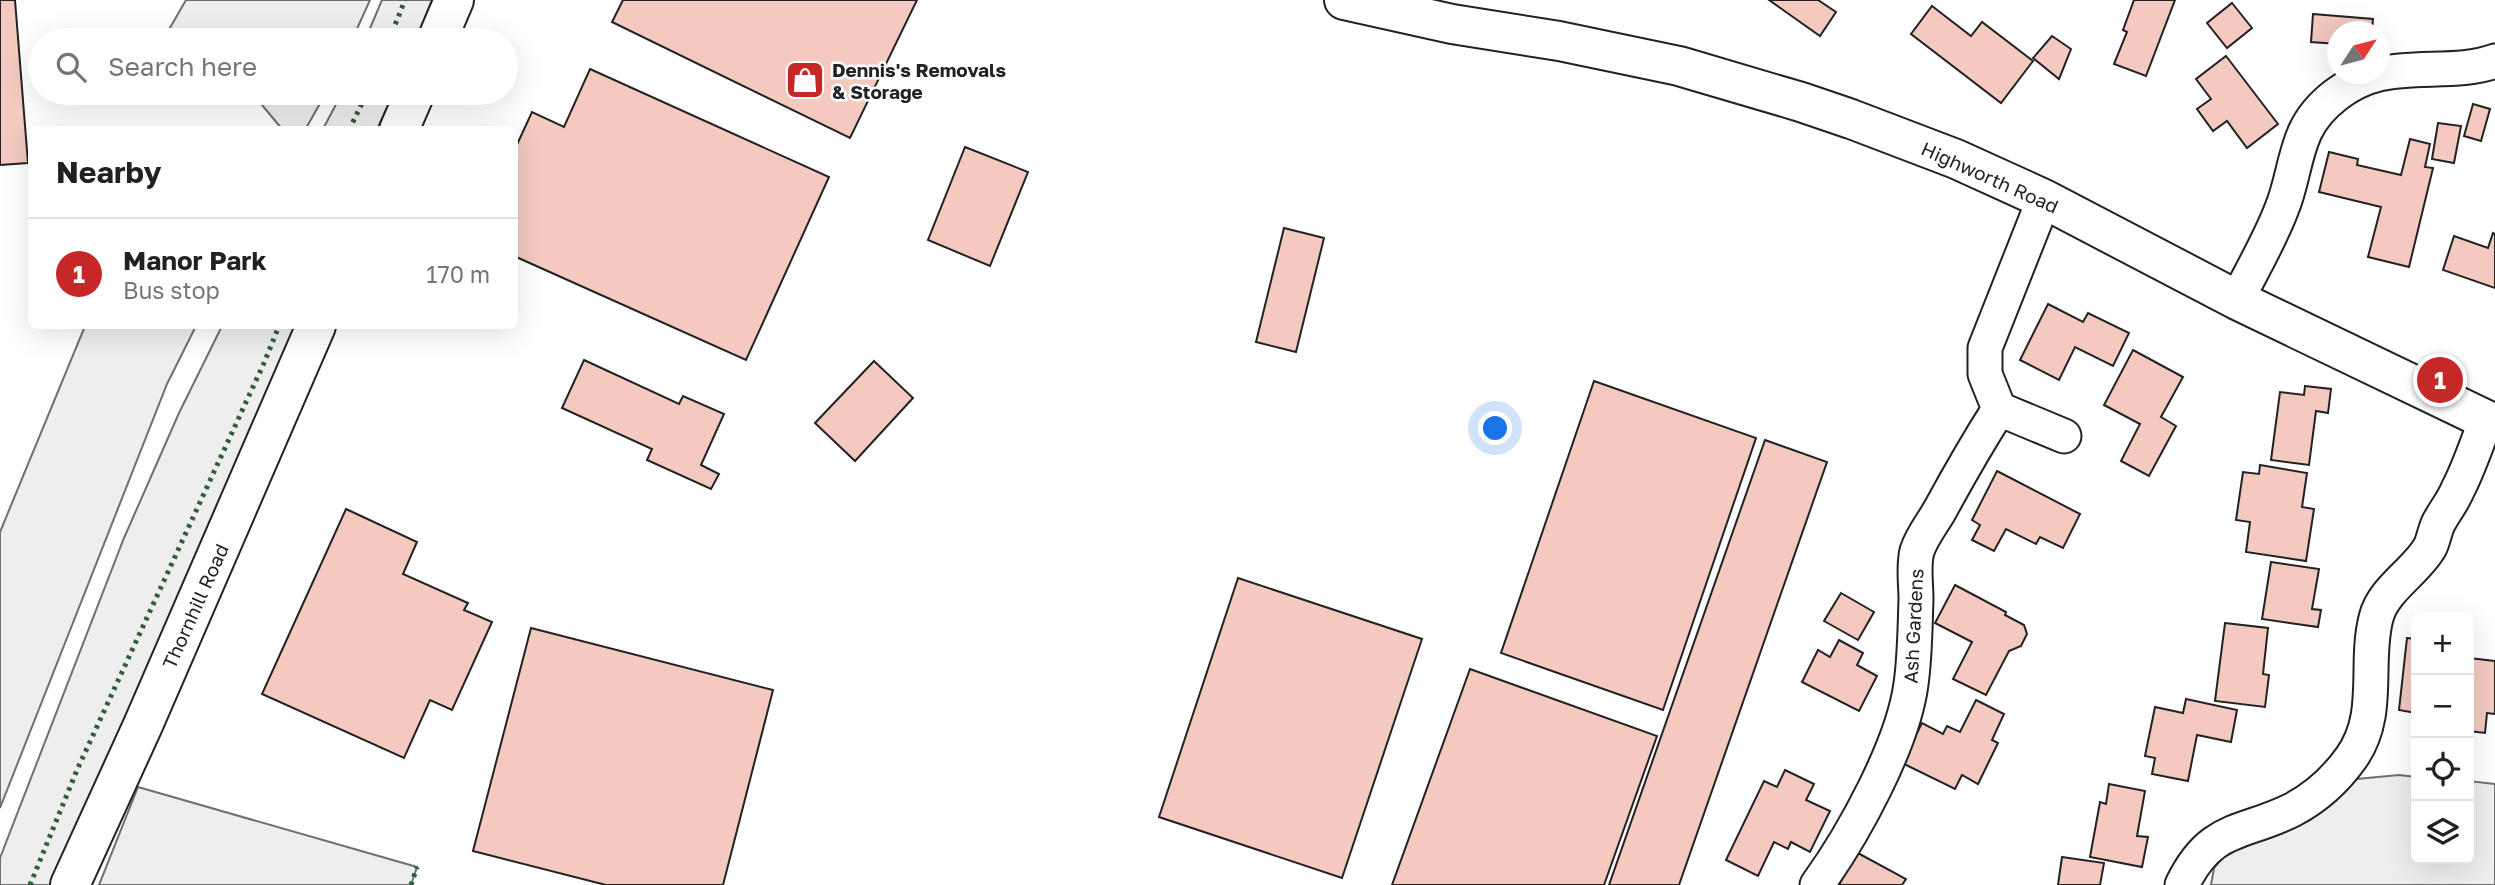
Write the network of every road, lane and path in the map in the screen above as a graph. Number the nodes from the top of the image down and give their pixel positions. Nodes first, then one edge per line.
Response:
1 (454, 0) edge
2 (1344, 0) edge
3 (442, 28) edge
4 (2495, 61) edge
5 (410, 105) edge
6 (401, 126) edge
7 (2044, 200) junction
8 (2237, 300) junction
9 (315, 329) edge
10 (1999, 409) junction
11 (2490, 422) edge
12 (2064, 436) dead end
13 (70, 885) edge
14 (1817, 885) edge
15 (2182, 885) edge

1 - 3 street
2 - 7 street, Highworth Road
4 - 8 street
5 - 6 street
7 - 8 street, Highworth Road
7 - 10 street
8 - 11 street, Highworth Road
9 - 13 street, Thornhill Road
10 - 12 street
10 - 14 street, Ash Gardens
11 - 15 street

